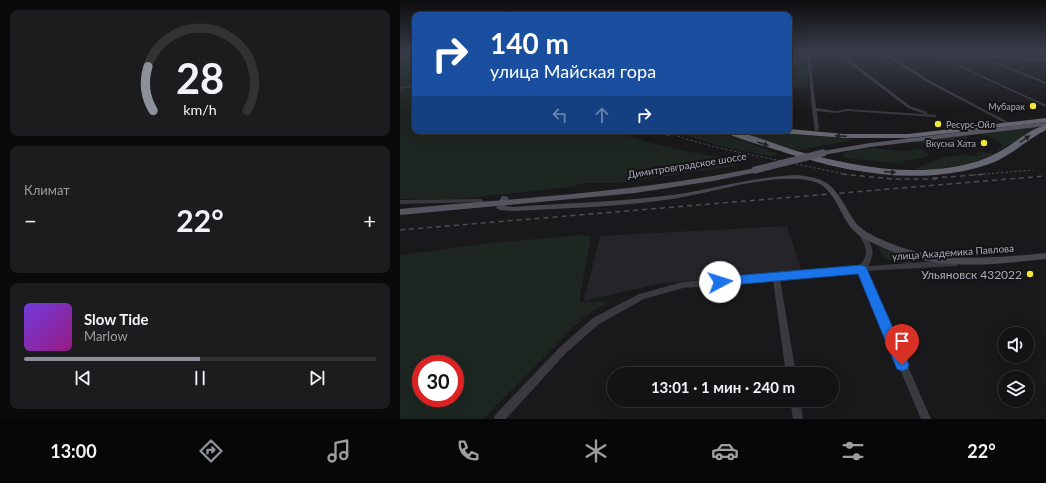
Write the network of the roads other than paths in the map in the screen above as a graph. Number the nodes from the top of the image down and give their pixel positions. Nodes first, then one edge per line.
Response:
1 (810, 72) edge
2 (863, 72) edge
3 (911, 72) edge
4 (972, 72) edge
5 (1018, 72) edge
6 (1046, 83) edge
7 (412, 85) edge
8 (400, 88) edge
9 (1046, 106) edge
10 (814, 109) junction
11 (1046, 120) edge
12 (1010, 124) junction
13 (1046, 124) edge
14 (1046, 127) edge
15 (817, 130) dead end
16 (792, 132) edge
17 (735, 134) edge
18 (908, 136) junction
19 (821, 151) junction
20 (426, 201) junction
21 (481, 201) junction
22 (504, 201) junction
23 (400, 202) edge
24 (413, 209) junction
25 (400, 211) edge
26 (858, 229) junction
27 (1046, 256) edge
28 (965, 262) junction
29 (861, 269) junction
30 (776, 277) junction
31 (790, 367) edge
32 (796, 407) edge
33 (498, 419) edge
34 (798, 419) edge
35 (926, 419) edge

1 - 10 street
2 - 10 street
3 - 12 street
4 - 9 street
5 - 6 street
7 - 8 street
10 - 15 street
11 - 12 highway, Димитровградское шоссе
12 - 18 highway, Димитровградское шоссе
13 - 19 main road, Димитровградское шоссе
17 -> 14 highway
18 -> 16 highway
18 - 19 main road, Димитровградское шоссе
19 - 22 main road, Димитровградское шоссе, bridge
20 - 21 street
20 - 23 street
20 - 24 street
21 - 22 main road, Димитровградское шоссе
21 - 24 main road, Димитровградское шоссе
22 - 25 main road, Димитровградское шоссе
22 - 26 street
24 - 25 main road, Димитровградское шоссе
26 - 28 street
26 - 29 street
27 - 28 street, улица Академика Павлова
28 - 29 street, улица Академика Павлова
29 - 30 street, улица Академика Павлова
29 - 35 street
30 - 31 street
30 - 33 street, улица Академика Павлова
32 - 34 street

